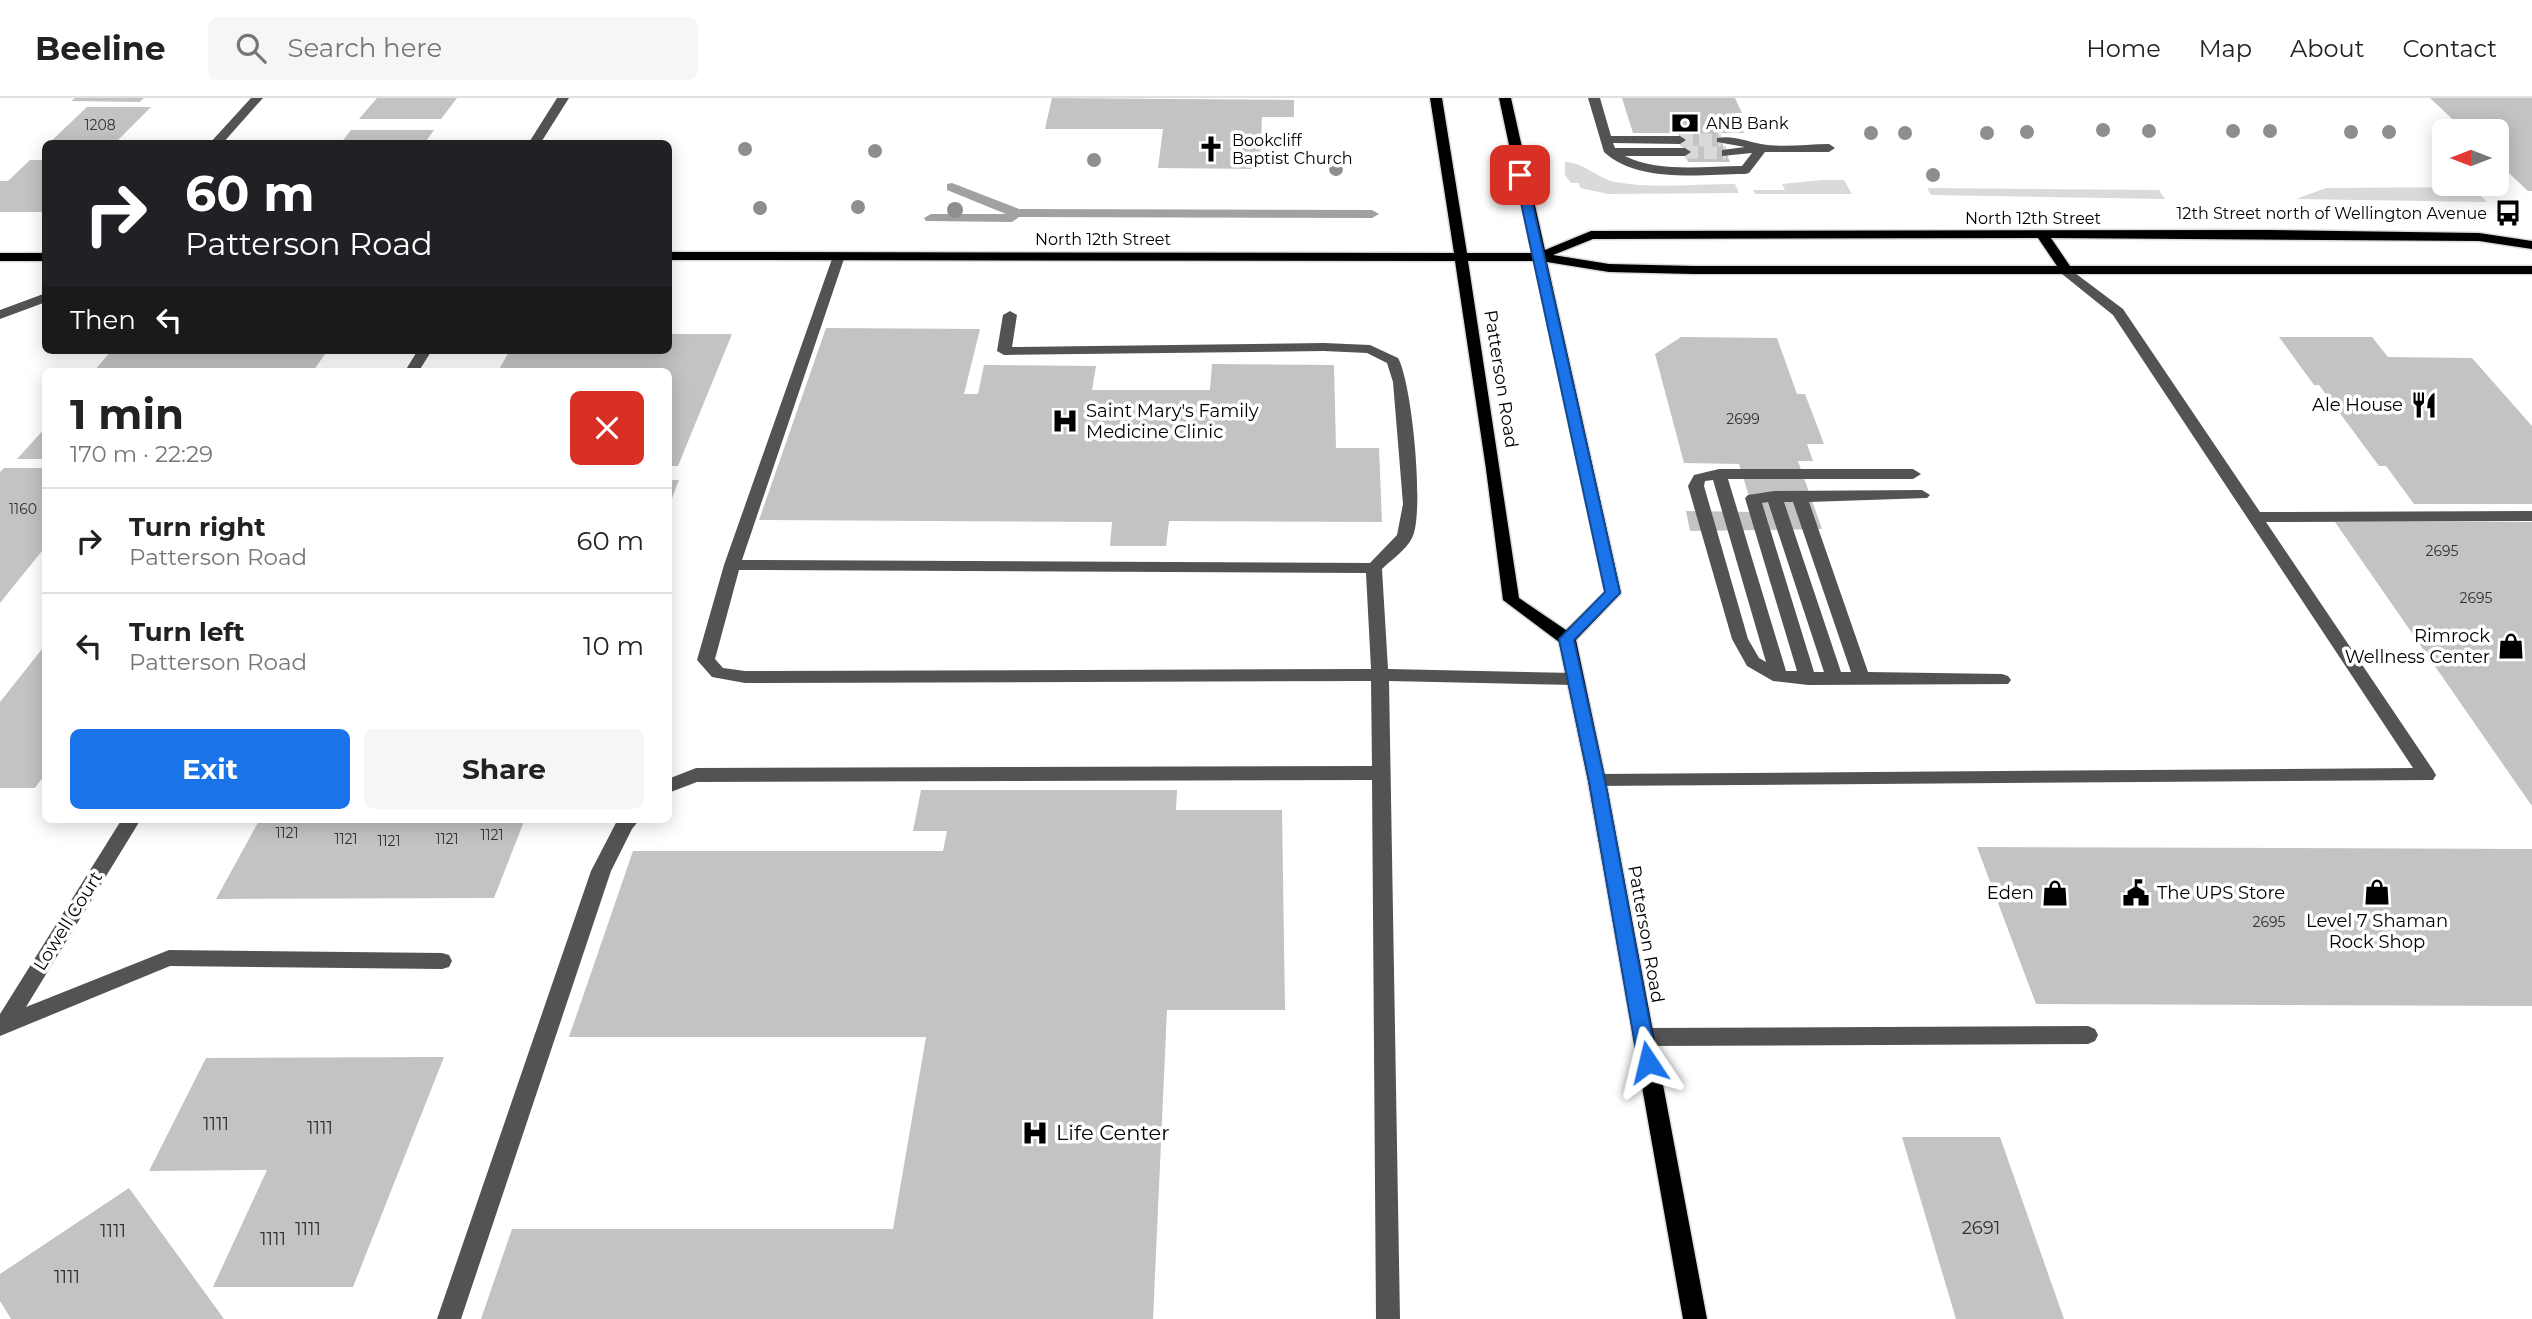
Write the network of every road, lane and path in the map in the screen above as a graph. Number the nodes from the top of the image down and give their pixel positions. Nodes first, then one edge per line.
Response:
1 (257, 98) edge
2 (562, 98) edge
3 (1436, 98) edge
4 (1504, 98) edge
5 (1594, 98) edge
6 (1606, 139) junction
7 (219, 140) edge
8 (536, 140) edge
9 (1680, 140) tunnel mouth
10 (1721, 140) tunnel mouth
11 (1762, 148) junction
12 (1829, 148) dead end
13 (1610, 152) junction
14 (1685, 152) tunnel mouth
15 (1726, 153) tunnel mouth
16 (2042, 235) junction
17 (2532, 246) edge
18 (672, 256) edge
19 (839, 256) junction
20 (0, 257) edge
21 (42, 257) edge
22 (1459, 257) junction
23 (1538, 257) junction
24 (2532, 270) edge
25 (2067, 271) junction
26 (42, 299) edge
27 (0, 315) edge
28 (1010, 315) dead end
29 (1719, 474) junction
30 (1913, 474) dead end
31 (1922, 495) dead end
32 (1774, 496) junction
33 (1799, 496) junction
34 (2532, 516) edge
35 (2254, 517) junction
36 (732, 565) junction
37 (1374, 568) junction
38 (1567, 639) junction
39 (1380, 675) junction
40 (1779, 677) junction
41 (1575, 679) junction
42 (1808, 679) junction
43 (1835, 679) junction
44 (1862, 679) junction
45 (2002, 680) dead end
46 (1381, 773) junction
47 (1597, 781) junction
48 (672, 784) edge
49 (129, 823) edge
50 (626, 823) edge
51 (442, 961) dead end
52 (2, 1026) edge
53 (2088, 1035) dead end
54 (1643, 1037) junction
55 (449, 1319) edge
56 (1388, 1319) edge
57 (1695, 1319) edge

1 - 7 street
2 - 8 street
3 - 22 main road, Patterson Road
4 - 23 main road
5 - 6 street
6 - 9 street
6 - 13 street
10 - 11 street
11 - 12 street
11 - 13 street
11 - 15 street
13 - 14 street
16 - 17 main road, North 12th Street
16 - 23 main road, North 12th Street
16 - 25 main road
18 - 19 main road, North 12th Street
19 - 22 main road, North 12th Street
19 - 36 street
20 - 21 main road
22 - 23 main road, North 12th Street
22 - 38 main road, Patterson Road
23 - 25 main road, North 12th Street
23 - 38 main road
24 - 25 main road, North 12th Street
25 - 35 street
26 - 27 street
28 - 37 street
29 - 30 street
29 - 40 street
29 - 40 street
31 - 33 street
32 - 33 street
32 - 42 street
32 - 43 street
33 - 44 street
34 - 35 street
35 - 47 street
36 - 37 street
36 - 39 street
37 - 39 street
38 - 41 main road, Patterson Road
39 - 41 street
39 - 46 street
40 - 42 street
41 - 47 main road, Patterson Road
42 - 43 street
43 - 44 street
44 - 45 street
46 - 48 street
46 - 56 street
47 - 54 main road, Patterson Road
49 - 52 street, Lowell Court
50 - 55 street
51 - 52 street
53 - 54 street
54 - 57 main road, Patterson Road

